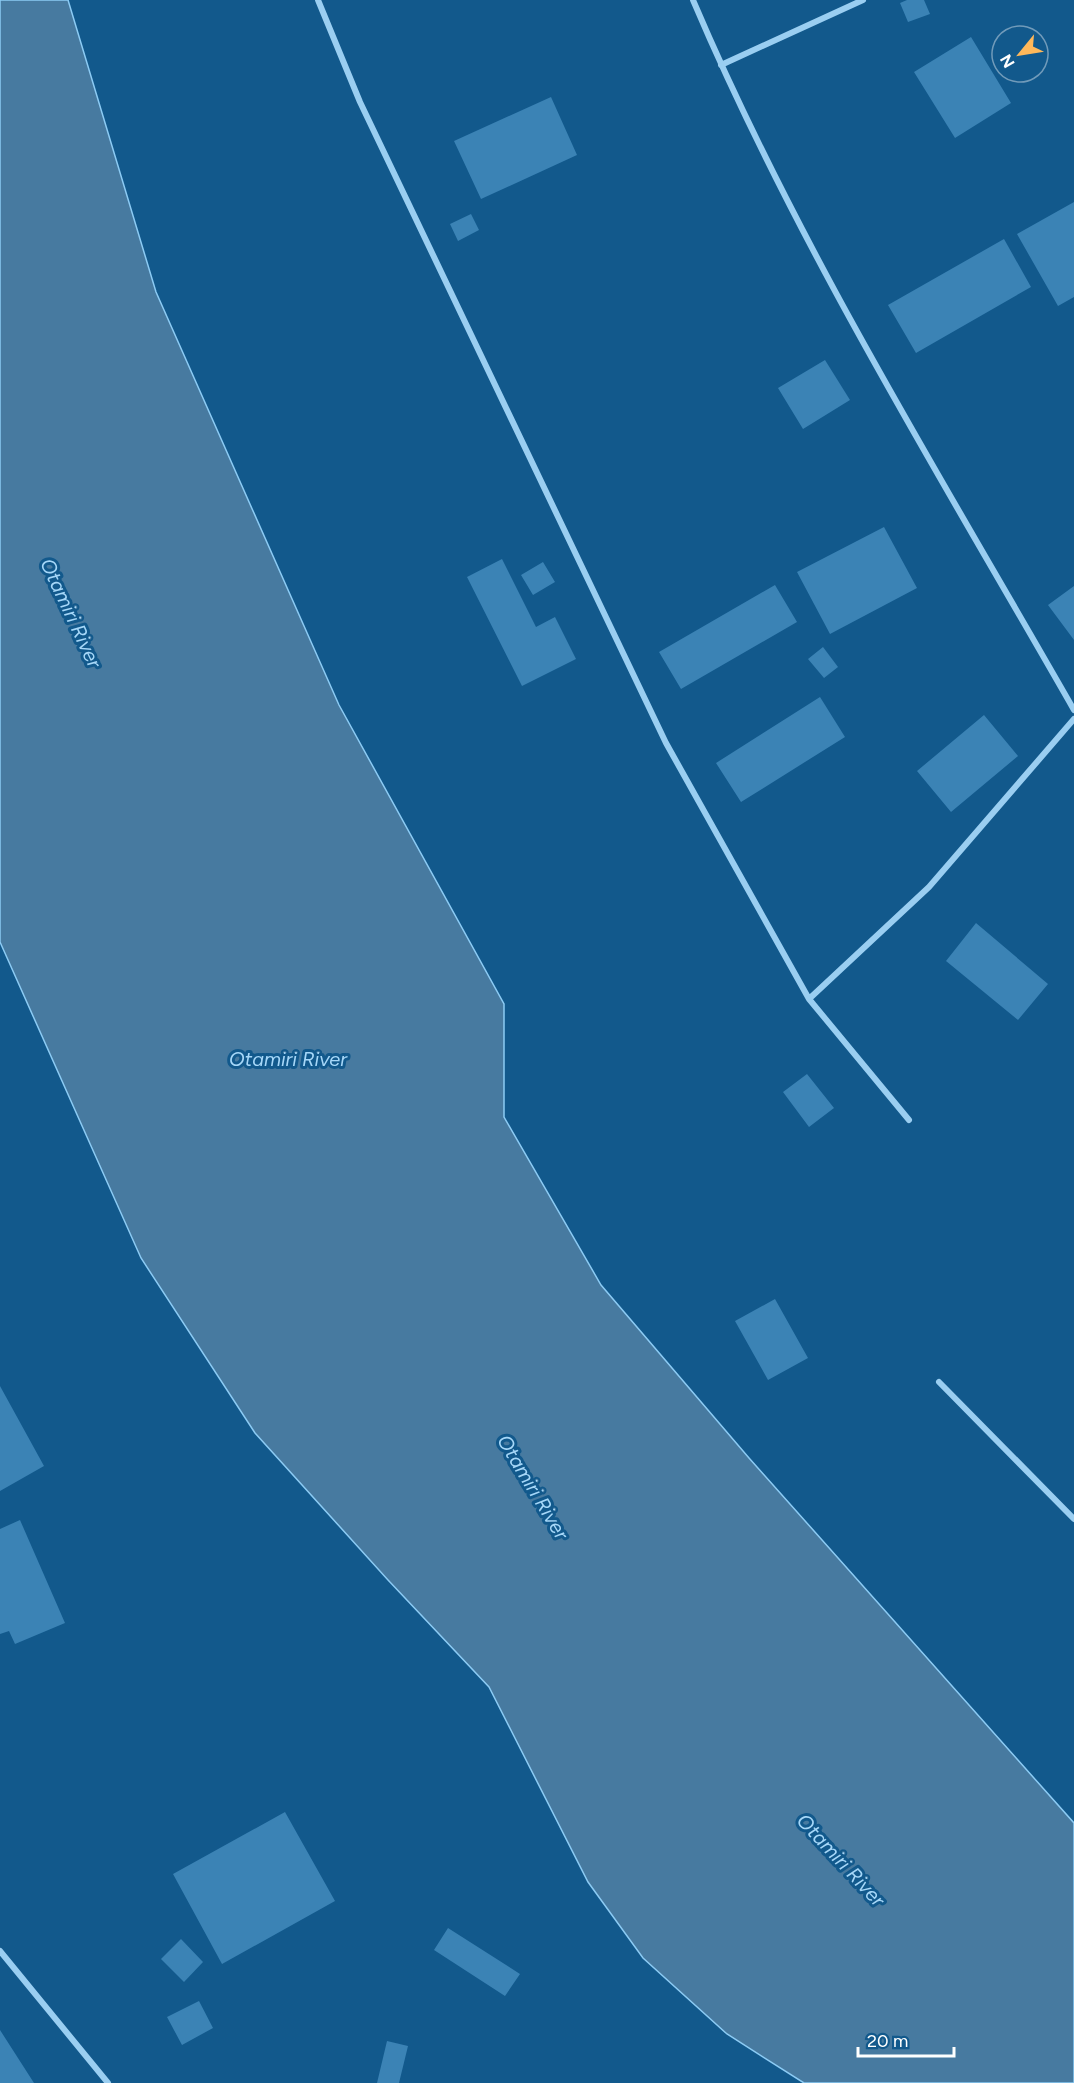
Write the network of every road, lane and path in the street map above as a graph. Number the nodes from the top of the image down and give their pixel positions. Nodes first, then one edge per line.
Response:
1 (318, 0) edge
2 (693, 0) edge
3 (863, 0) edge
4 (721, 65) junction
5 (1074, 710) edge
6 (1074, 719) edge
7 (809, 999) junction
8 (909, 1120) dead end
9 (939, 1382) dead end
10 (1074, 1519) edge
11 (0, 1951) edge
12 (108, 2083) edge

1 - 7 street
2 - 4 street
3 - 4 street
4 - 5 street
6 - 7 street
7 - 8 street
9 - 10 street
11 - 12 street

